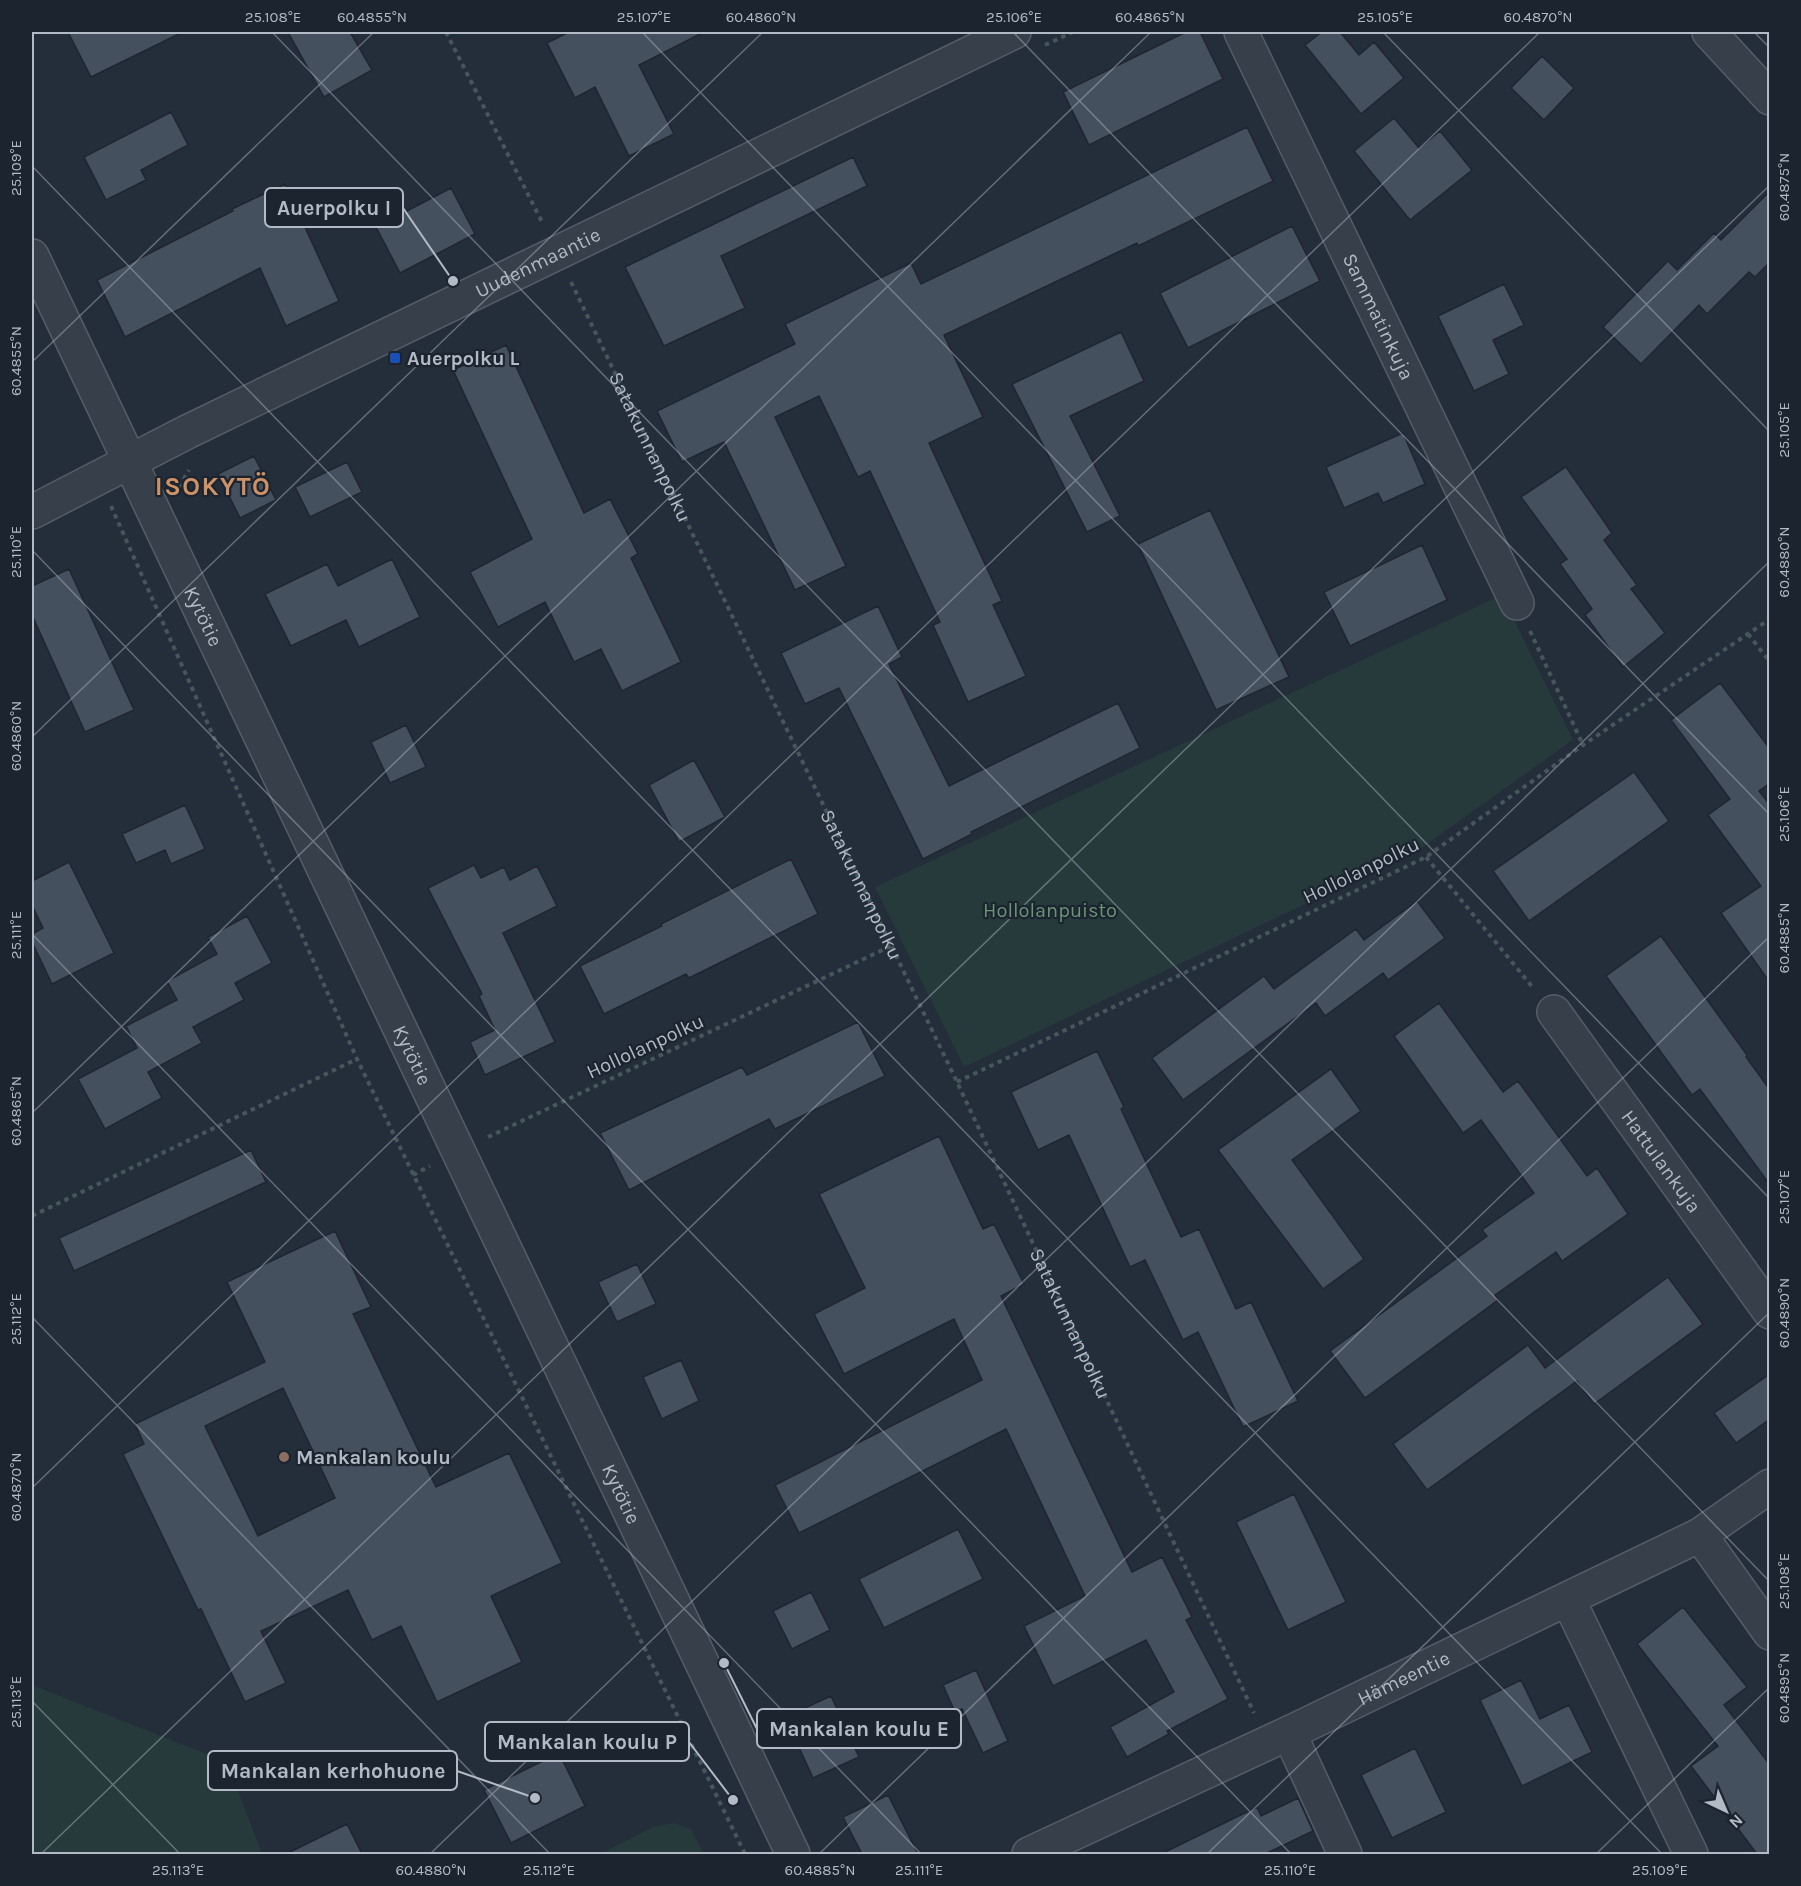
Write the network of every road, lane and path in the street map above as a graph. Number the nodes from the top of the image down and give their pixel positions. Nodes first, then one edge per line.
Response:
1 (446, 32) edge
2 (1014, 32) edge
3 (1241, 32) edge
4 (1709, 32) edge
5 (1770, 98) edge
6 (557, 252) junction
7 (32, 256) edge
8 (130, 460) junction
9 (98, 478) junction
10 (32, 512) edge
11 (1518, 603) joint
12 (1770, 619) edge
13 (1748, 634) junction
14 (1770, 662) edge
15 (1583, 744) junction
16 (1426, 857) junction
17 (891, 946) junction
18 (1554, 1012) joint
19 (357, 1059) junction
20 (957, 1082) junction
21 (457, 1151) junction
22 (413, 1175) junction
23 (32, 1216) edge
24 (1770, 1312) edge
25 (1770, 1486) edge
26 (1700, 1535) junction
27 (1568, 1599) junction
28 (1770, 1633) edge
29 (1278, 1737) junction
30 (745, 1854) edge
31 (793, 1854) edge
32 (1029, 1854) edge
33 (1345, 1854) edge
34 (1691, 1854) edge

1 - 6 path, Satakunnanpolku
2 - 6 street, Uudenmaantie
3 - 11 street, Sammatinkuja
4 - 5 street
6 - 8 street, Uudenmaantie
6 - 17 path, Satakunnanpolku
7 - 8 street, Kytötie
8 - 9 street, Uudenmaantie
8 - 21 street, Kytötie
9 - 10 street, Uudenmaantie
9 - 19 path
11 - 15 path
12 - 13 path, Hollolanpolku
13 - 14 path
13 - 15 path, Hollolanpolku
15 - 16 path, Hollolanpolku
16 - 18 path
16 - 20 path, Hollolanpolku
17 - 20 path, Satakunnanpolku
17 - 21 path, Hollolanpolku
18 - 24 street, Hattulankuja
19 - 22 path
19 - 23 path
20 - 29 path, Satakunnanpolku
21 - 22 path, Hollolanpolku
21 - 31 street, Kytötie
22 - 30 path
25 - 26 street, Hämeentie
26 - 27 street, Hämeentie
26 - 28 street
27 - 29 street, Hämeentie
27 - 34 street
29 - 32 street, Hämeentie
29 - 33 street

